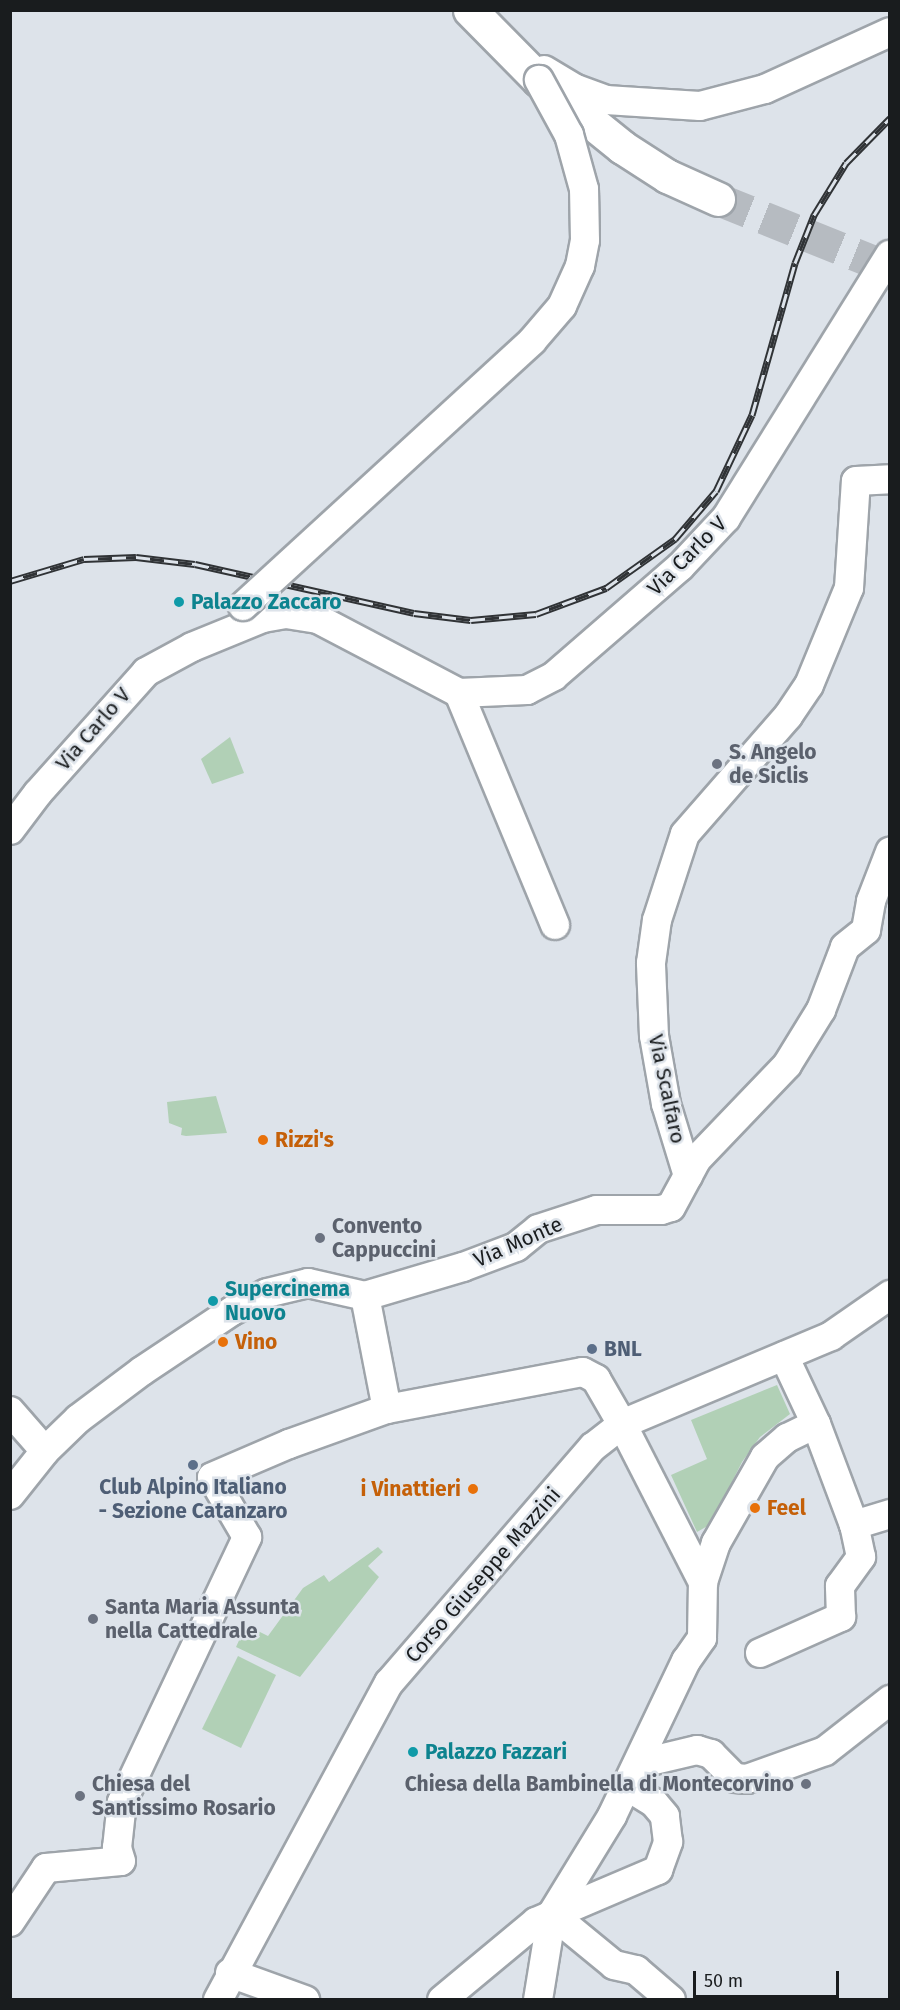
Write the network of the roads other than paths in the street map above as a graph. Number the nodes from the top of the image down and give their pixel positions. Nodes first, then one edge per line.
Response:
1 (470, 10) edge
2 (890, 32) edge
3 (496, 36) junction
4 (539, 80) junction
5 (718, 199) tunnel mouth
6 (890, 255) edge
7 (890, 479) edge
8 (192, 647) junction
9 (459, 693) junction
10 (10, 830) edge
11 (890, 852) edge
12 (555, 925) dead end
13 (688, 1176) junction
14 (890, 1295) edge
15 (365, 1296) junction
16 (784, 1356) junction
17 (387, 1409) junction
18 (10, 1411) edge
19 (622, 1424) junction
20 (816, 1424) junction
21 (45, 1451) junction
22 (10, 1495) edge
23 (890, 1514) edge
24 (854, 1525) junction
25 (703, 1582) junction
26 (760, 1653) dead end
27 (890, 1700) edge
28 (633, 1775) junction
29 (580, 1889) junction
30 (552, 1914) junction
31 (10, 1922) edge
32 (230, 1973) junction
33 (303, 1999) edge
34 (218, 2000) edge
35 (442, 2000) edge
36 (538, 2000) edge
37 (672, 2000) edge

1 - 3 main road
2 - 3 street
3 - 4 main road
4 - 5 main road
4 - 8 street, bridge
6 - 9 street, Via Carlo V
7 - 13 street, Via Scalfaro
8 - 9 street, Via Carlo V
8 - 10 street, Via Carlo V
9 - 12 street
11 - 13 street
13 - 15 street, Via Monte
14 - 16 street, Corso Giuseppe Mazzini
15 - 17 street
15 - 21 street, Via Monte
16 - 19 street, Corso Giuseppe Mazzini
16 - 20 street
17 - 19 street
17 - 31 street
18 - 21 street
19 - 25 street
19 - 32 street, Corso Giuseppe Mazzini
20 - 24 street
20 - 25 street
21 - 22 street
23 - 24 street
24 - 26 street
25 - 28 street
27 - 28 street
28 - 29 street
28 - 29 street
29 - 30 street
30 - 35 street
30 - 36 street
30 - 37 street
32 - 33 street
32 - 34 street, Corso Giuseppe Mazzini

